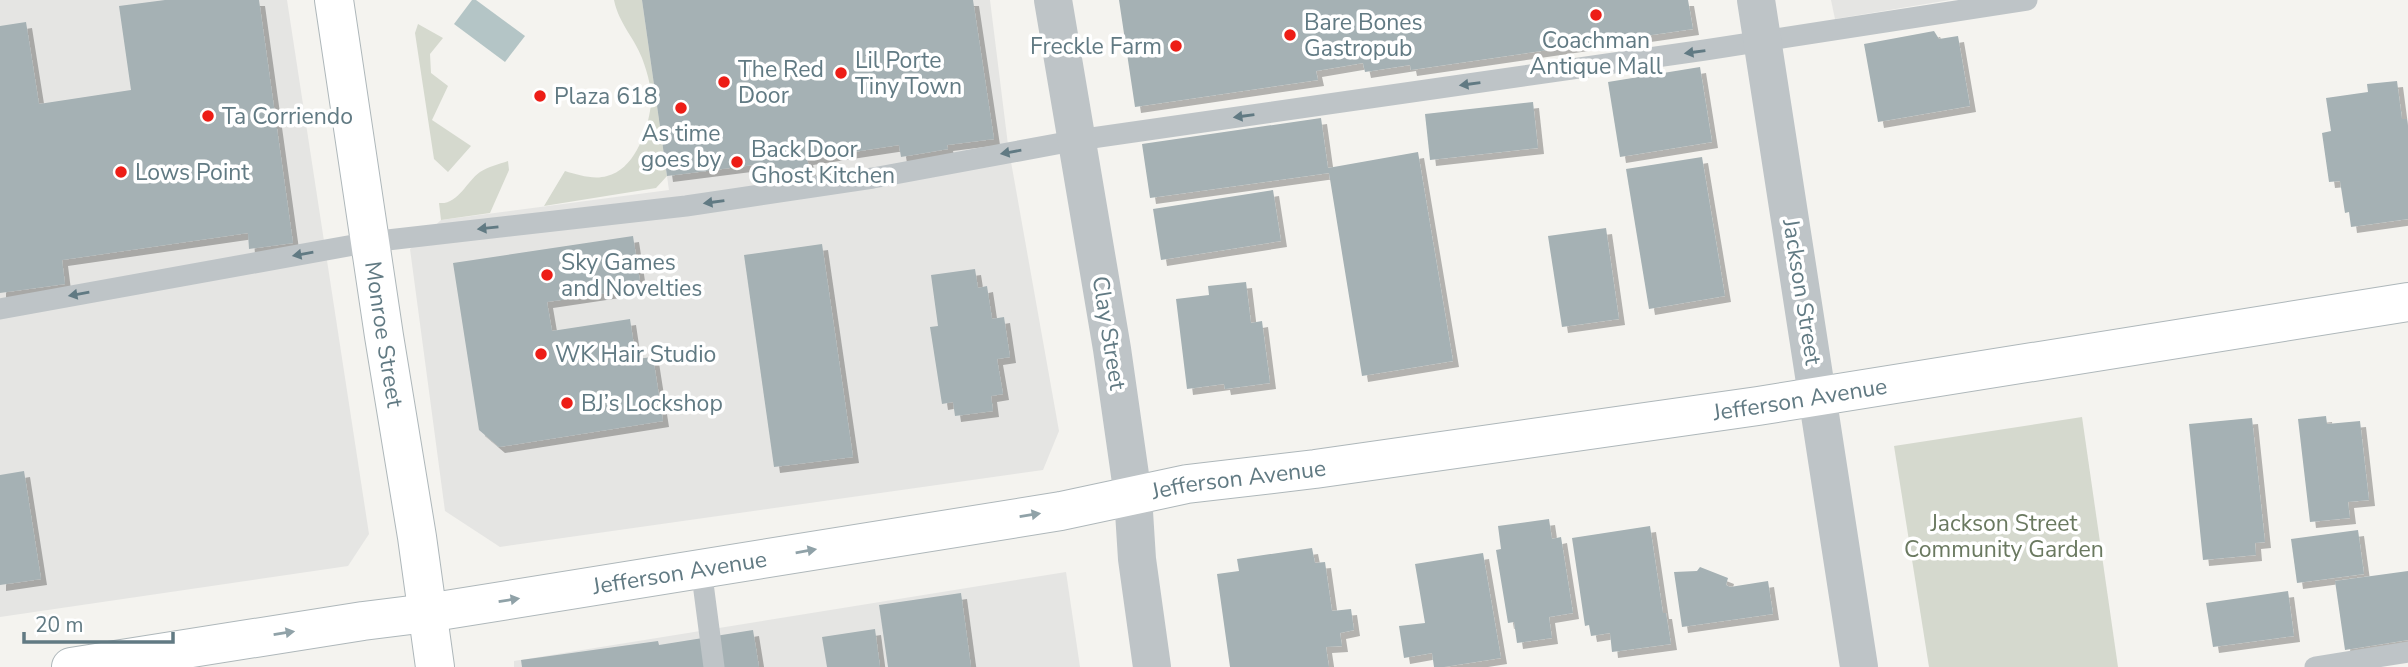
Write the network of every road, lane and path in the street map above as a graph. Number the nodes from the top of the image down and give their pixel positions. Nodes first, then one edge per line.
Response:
1 (334, 0) edge
2 (1053, 0) edge
3 (1756, 0) edge
4 (2027, 0) edge
5 (1762, 41) junction
6 (1078, 140) junction
7 (370, 242) junction
8 (2408, 302) edge
9 (0, 309) edge
10 (1818, 396) junction
11 (1133, 496) junction
12 (701, 568) junction
13 (427, 613) junction
14 (2408, 652) edge
15 (71, 667) edge
16 (435, 667) edge
17 (714, 667) edge
18 (1152, 667) edge
19 (1859, 667) edge
20 (2315, 667) edge

1 - 7 street, Monroe Street
2 - 6 street, Clay Street
3 - 5 street, Jackson Street
4 - 5 lane
5 -> 6 lane
5 - 10 street, Jackson Street
6 -> 7 lane
6 - 11 street, Clay Street
7 -> 9 lane
7 - 13 street, Monroe Street
8 - 10 street, Jefferson Avenue
10 - 11 street, Jefferson Avenue
10 - 19 street, Jackson Street
12 -> 11 street, Jefferson Avenue
11 - 18 street, Clay Street
13 -> 12 street, Jefferson Avenue
12 - 17 lane
15 -> 13 street, Jefferson Avenue
13 - 16 street, Monroe Street
14 - 20 lane

